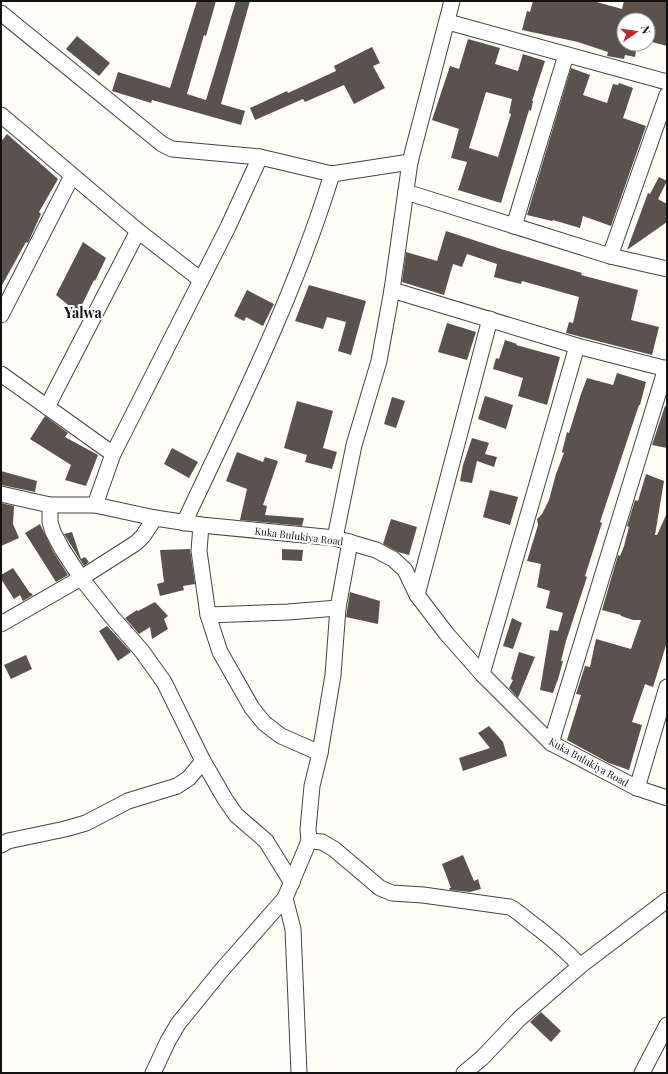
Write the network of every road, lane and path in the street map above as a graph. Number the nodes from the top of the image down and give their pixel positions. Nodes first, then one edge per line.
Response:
1 (452, 1) edge
2 (1, 13) edge
3 (448, 22) junction
4 (566, 55) junction
5 (667, 82) edge
6 (667, 95) edge
7 (3, 120) edge
8 (260, 157) junction
9 (410, 162) junction
10 (332, 174) junction
11 (72, 176) junction
12 (406, 192) junction
13 (514, 226) junction
14 (138, 231) junction
15 (610, 256) junction
16 (667, 269) edge
17 (201, 280) junction
18 (392, 290) junction
19 (1, 314) edge
20 (490, 319) junction
21 (577, 346) junction
22 (666, 368) edge
23 (1, 374) edge
24 (46, 407) junction
25 (113, 454) junction
26 (1, 494) edge
27 (50, 505) junction
28 (95, 505) junction
29 (155, 518) junction
30 (184, 523) junction
31 (201, 525) junction
32 (335, 538) junction
33 (350, 542) junction
34 (81, 578) junction
35 (417, 595) junction
36 (338, 608) junction
37 (208, 614) junction
38 (1, 624) edge
39 (482, 674) junction
40 (667, 687) edge
41 (551, 743) junction
42 (320, 753) junction
43 (203, 761) junction
44 (637, 788) junction
45 (667, 798) edge
46 (309, 841) junction
47 (1, 845) edge
48 (292, 883) junction
49 (285, 898) junction
50 (667, 900) edge
51 (580, 966) junction
52 (667, 1025) edge
53 (153, 1073) edge
54 (299, 1073) edge
55 (464, 1073) edge
56 (642, 1073) edge

1 - 3 street
2 - 8 street
3 - 4 street
3 - 9 street
4 - 5 street
4 - 13 street
6 - 15 street
7 - 11 street
8 - 10 street
8 - 17 street
9 - 10 street
9 - 12 street
10 - 30 street
11 - 14 street
11 - 19 street
12 - 13 street
12 - 18 street
13 - 15 street
14 - 17 street
14 - 24 street
15 - 16 street
17 - 25 street
18 - 20 street
18 - 32 street
20 - 21 street
20 - 35 street
21 - 22 street
21 - 39 street
22 - 41 street
23 - 24 street
24 - 25 street
25 - 28 street
26 - 27 street, Kuka Bulukiya Road
27 - 28 street, Kuka Bulukiya Road
27 - 34 street
28 - 29 street, Kuka Bulukiya Road
29 - 30 street, Kuka Bulukiya Road
29 - 34 street
30 - 31 street, Kuka Bulukiya Road
31 - 32 street, Kuka Bulukiya Road
31 - 37 street
32 - 33 street, Kuka Bulukiya Road
33 - 35 street, Kuka Bulukiya Road
33 - 36 street
34 - 38 street
34 - 43 street
35 - 39 street, Kuka Bulukiya Road
36 - 37 street
36 - 42 street
37 - 42 street
39 - 41 street, Kuka Bulukiya Road
40 - 44 street
41 - 44 street, Kuka Bulukiya Road
42 - 46 street
43 - 47 street
43 - 48 street
44 - 45 street, Kuka Bulukiya Road
46 - 48 street
46 - 51 street
48 - 49 street
49 - 53 street
49 - 54 street
50 - 51 street
51 - 55 street
52 - 56 street

